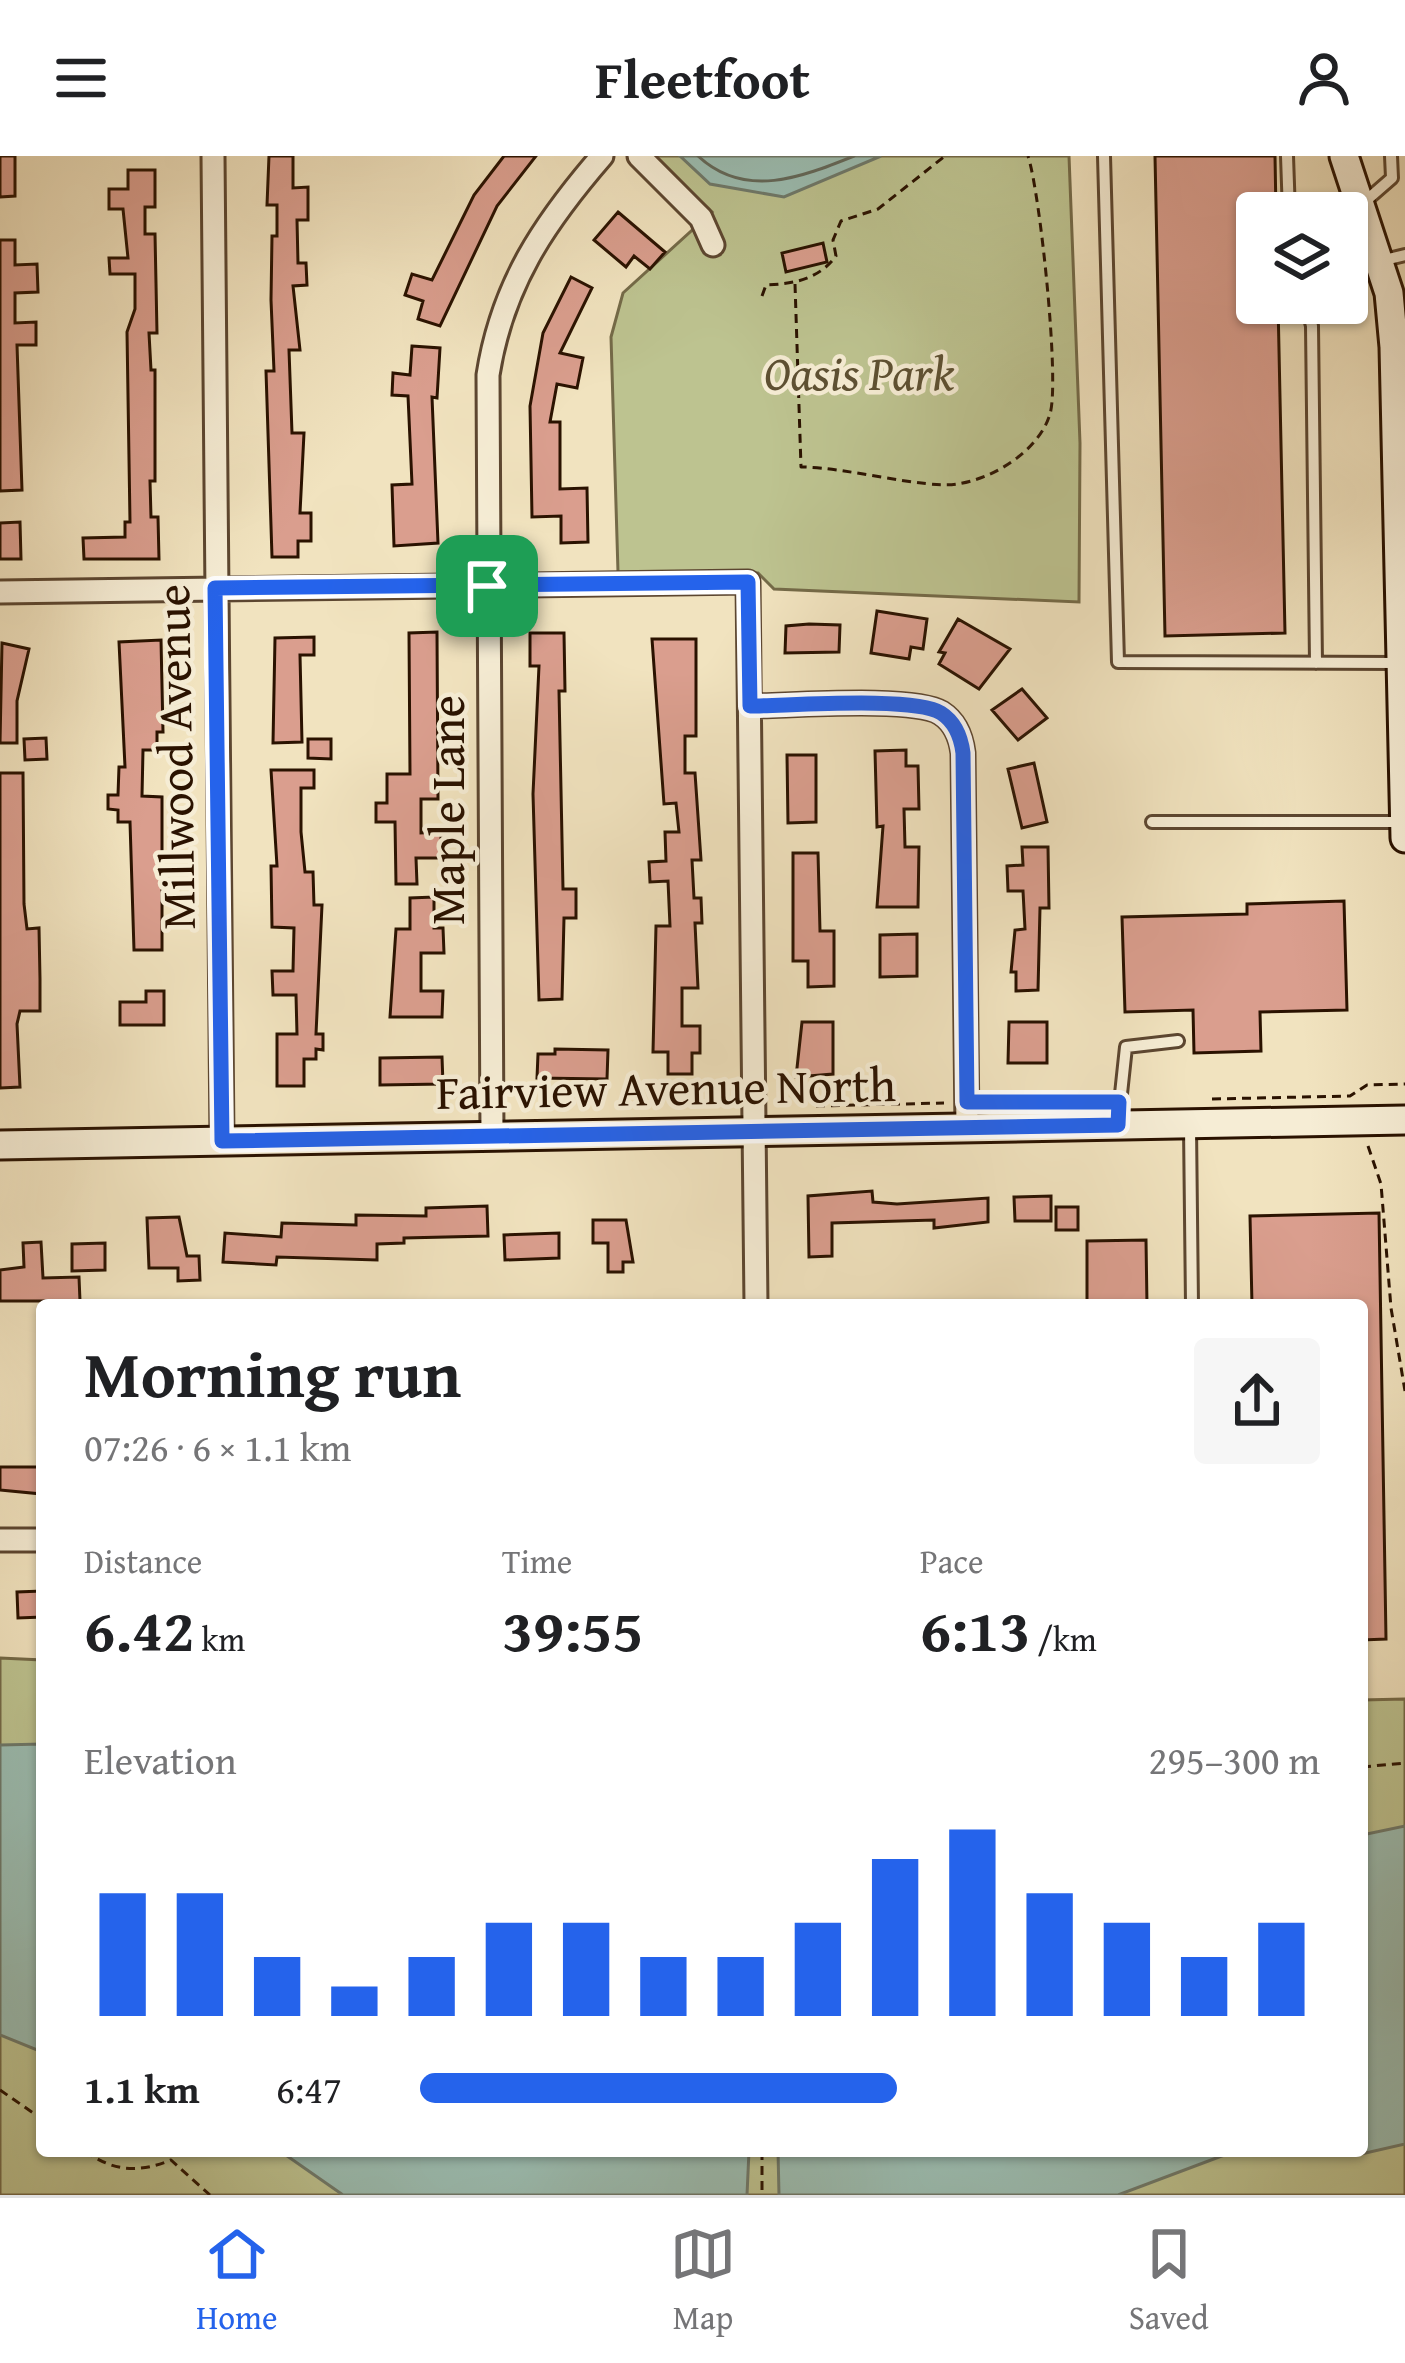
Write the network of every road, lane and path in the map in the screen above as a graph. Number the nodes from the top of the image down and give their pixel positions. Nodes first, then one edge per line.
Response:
1 (213, 156) edge
2 (602, 156) edge
3 (639, 156) edge
4 (945, 156) edge
5 (1028, 156) edge
6 (1104, 156) edge
7 (1287, 156) edge
8 (1344, 156) edge
9 (1391, 156) edge
10 (1288, 192) edge
11 (1354, 192) edge
12 (1368, 198) edge
13 (1368, 222) edge
14 (713, 244) dead end
15 (1393, 260) edge
16 (795, 284) junction
17 (762, 296) dead end
18 (1311, 324) edge
19 (1401, 492) edge
20 (487, 586) junction
21 (215, 588) junction
22 (0, 592) edge
23 (1316, 663) junction
24 (1401, 663) junction
25 (750, 706) junction
26 (1404, 736) edge
27 (1152, 822) dead end
28 (1405, 822) edge
29 (1405, 838) edge
30 (1178, 1041) dead end
31 (1405, 1084) edge
32 (1211, 1099) dead end
33 (1076, 1102) dead end
34 (814, 1106) dead end
35 (967, 1115) junction
36 (1405, 1120) edge
37 (1190, 1124) junction
38 (1118, 1125) junction
39 (754, 1132) junction
40 (492, 1136) junction
41 (222, 1141) junction
42 (0, 1145) edge
43 (1368, 1160) dead end
44 (756, 1299) edge
45 (1192, 1299) edge
46 (1405, 1391) edge
47 (0, 1540) edge
48 (36, 1540) edge
49 (1405, 1763) edge
50 (1368, 1766) edge
51 (0, 2090) edge
52 (36, 2115) edge
53 (93, 2157) edge
54 (762, 2157) edge
55 (210, 2195) edge
56 (762, 2195) edge

1 - 21 street, Millwood Avenue
2 - 20 street, Maple Lane
3 - 14 street
4 - 16 path
5 - 16 path
6 - 23 lane
7 - 10 lane
8 - 11 street
9 - 12 lane
13 - 15 street
15 - 19 street
16 - 17 path
18 - 23 lane
19 - 24 street
20 - 21 street
20 - 25 street
20 - 40 street, Maple Lane
21 - 22 street
21 - 41 street, Millwood Avenue
23 - 24 lane
24 - 26 street
25 - 35 street
25 - 39 street
26 - 28 street
27 - 28 lane
28 - 29 street
30 - 38 lane
31 - 32 path
33 - 35 path
34 - 35 path
35 - 38 street, Fairview Avenue North
35 - 39 street, Fairview Avenue North
36 - 37 street, Fairview Avenue North
37 - 38 street, Fairview Avenue North
37 - 45 lane
39 - 40 street, Fairview Avenue North
39 - 44 street
40 - 41 street, Fairview Avenue North
41 - 42 street, Fairview Avenue North
43 - 46 path
47 - 48 street
49 - 50 path
51 - 52 path
53 - 55 path
54 - 56 path

